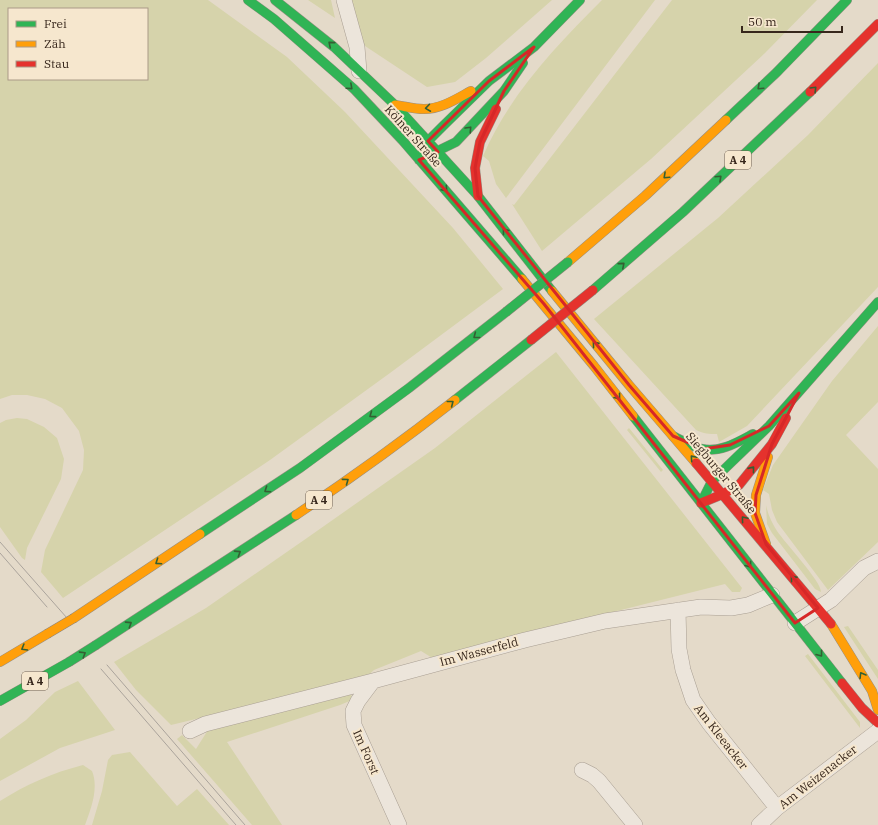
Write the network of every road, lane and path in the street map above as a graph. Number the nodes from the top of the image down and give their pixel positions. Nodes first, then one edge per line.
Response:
1 (248, 0) edge
2 (275, 0) edge
3 (344, 0) edge
4 (580, 0) edge
5 (847, 0) edge
6 (878, 24) edge
7 (534, 47) junction
8 (359, 70) junction
9 (489, 82) junction
10 (504, 91) junction
11 (395, 105) junction
12 (428, 141) junction
13 (438, 152) junction
14 (419, 160) junction
15 (478, 196) junction
16 (529, 262) joint
17 (878, 302) edge
18 (799, 393) junction
19 (769, 426) junction
20 (673, 436) junction
21 (772, 444) junction
22 (712, 481) junction
23 (723, 494) junction
24 (701, 503) junction
25 (766, 544) junction
26 (878, 553) edge
27 (878, 561) edge
28 (864, 568) junction
29 (772, 595) junction
30 (818, 608) junction
31 (678, 610) junction
32 (795, 623) junction
33 (0, 662) edge
34 (373, 681) junction
35 (0, 701) edge
36 (878, 710) edge
37 (878, 723) edge
38 (190, 731) dead end
39 (878, 731) edge
40 (582, 770) dead end
41 (777, 808) junction
42 (399, 825) edge
43 (634, 825) edge
44 (759, 825) edge

1 -> 14 main road, Kölner Straße
8 -> 2 main road, Kölner Straße
3 - 8 street
4 - 7 main road
5 -> 33 main road, bridge
35 -> 6 main road, A 4, bridge
7 - 9 main road
7 - 10 main road
8 - 11 main road, Kölner Straße
9 -> 11 main road
9 - 12 main road
13 -> 10 main road
10 - 15 main road
11 - 12 main road, Kölner Straße
12 - 13 main road, Kölner Straße
12 - 14 main road
13 - 14 main road
13 - 15 main road, Kölner Straße
14 -> 24 main road, Kölner Straße
16 -> 15 main road, Kölner Straße
20 -> 16 main road, Siegburger Straße
17 - 18 main road
18 - 19 main road
18 - 21 main road
19 - 20 main road
19 - 22 main road
22 -> 20 main road, Siegburger Straße
23 -> 21 main road
21 - 25 main road
22 - 23 main road, Siegburger Straße
22 - 24 main road
23 - 24 main road
25 -> 23 main road, Siegburger Straße
24 -> 29 main road
30 -> 25 main road, Siegburger Straße
26 - 28 street
27 - 28 street
28 - 30 street
29 - 31 street, Im Wasserfeld
29 - 32 main road
30 - 32 street
36 -> 30 main road, Siegburger Straße
31 - 34 street, Im Wasserfeld
31 - 41 street, Am Kleeacker
32 -> 37 main road
34 - 38 street, Im Wasserfeld
34 - 42 street, Im Forst
39 - 41 street, Am Weizenacker
40 - 43 street
41 - 44 street, Am Weizenacker

